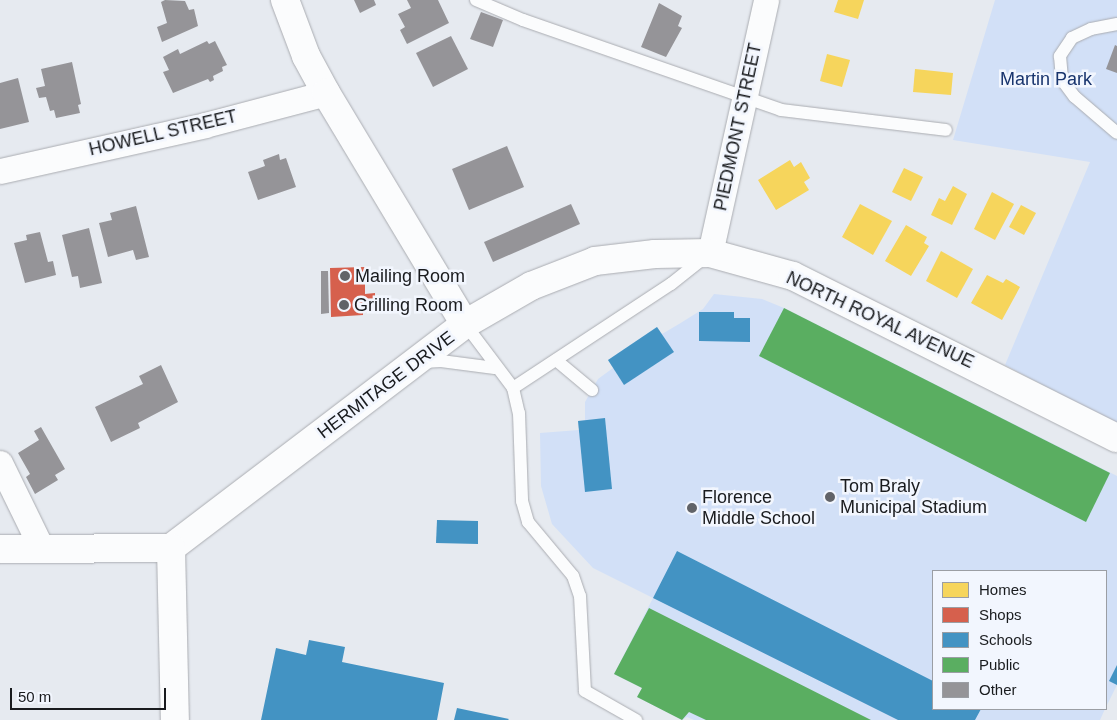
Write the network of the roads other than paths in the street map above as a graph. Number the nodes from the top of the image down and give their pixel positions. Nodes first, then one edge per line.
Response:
1 (285, 0) edge
2 (476, 0) edge
3 (766, 0) edge
4 (1117, 24) edge
5 (326, 92) junction
6 (744, 98) junction
7 (946, 130) dead end
8 (1117, 133) edge
9 (0, 171) edge
10 (710, 253) junction
11 (465, 324) junction
12 (556, 360) junction
13 (416, 362) junction
14 (495, 368) junction
15 (513, 388) junction
16 (592, 390) dead end
17 (1117, 438) edge
18 (0, 462) edge
19 (171, 548) junction
20 (0, 549) edge
21 (42, 549) junction
22 (175, 720) edge
23 (636, 720) edge

1 - 5 street, HERMITAGE DRIVE
2 - 6 lane
3 - 6 street, PIEDMONT STREET
4 - 8 lane
5 - 9 street, HOWELL STREET
5 - 11 street, HERMITAGE DRIVE
6 - 7 lane
6 - 10 street, PIEDMONT STREET
10 - 11 street, NORTH ROYAL AVENUE
10 - 12 lane
10 - 17 street, NORTH ROYAL AVENUE
11 - 13 street, HERMITAGE DRIVE
11 - 14 lane
12 - 15 lane
12 - 16 lane
13 - 14 lane
13 - 19 street, HERMITAGE DRIVE
14 - 15 lane
15 - 23 lane
18 - 21 street
19 - 21 street
19 - 22 street
20 - 21 street

